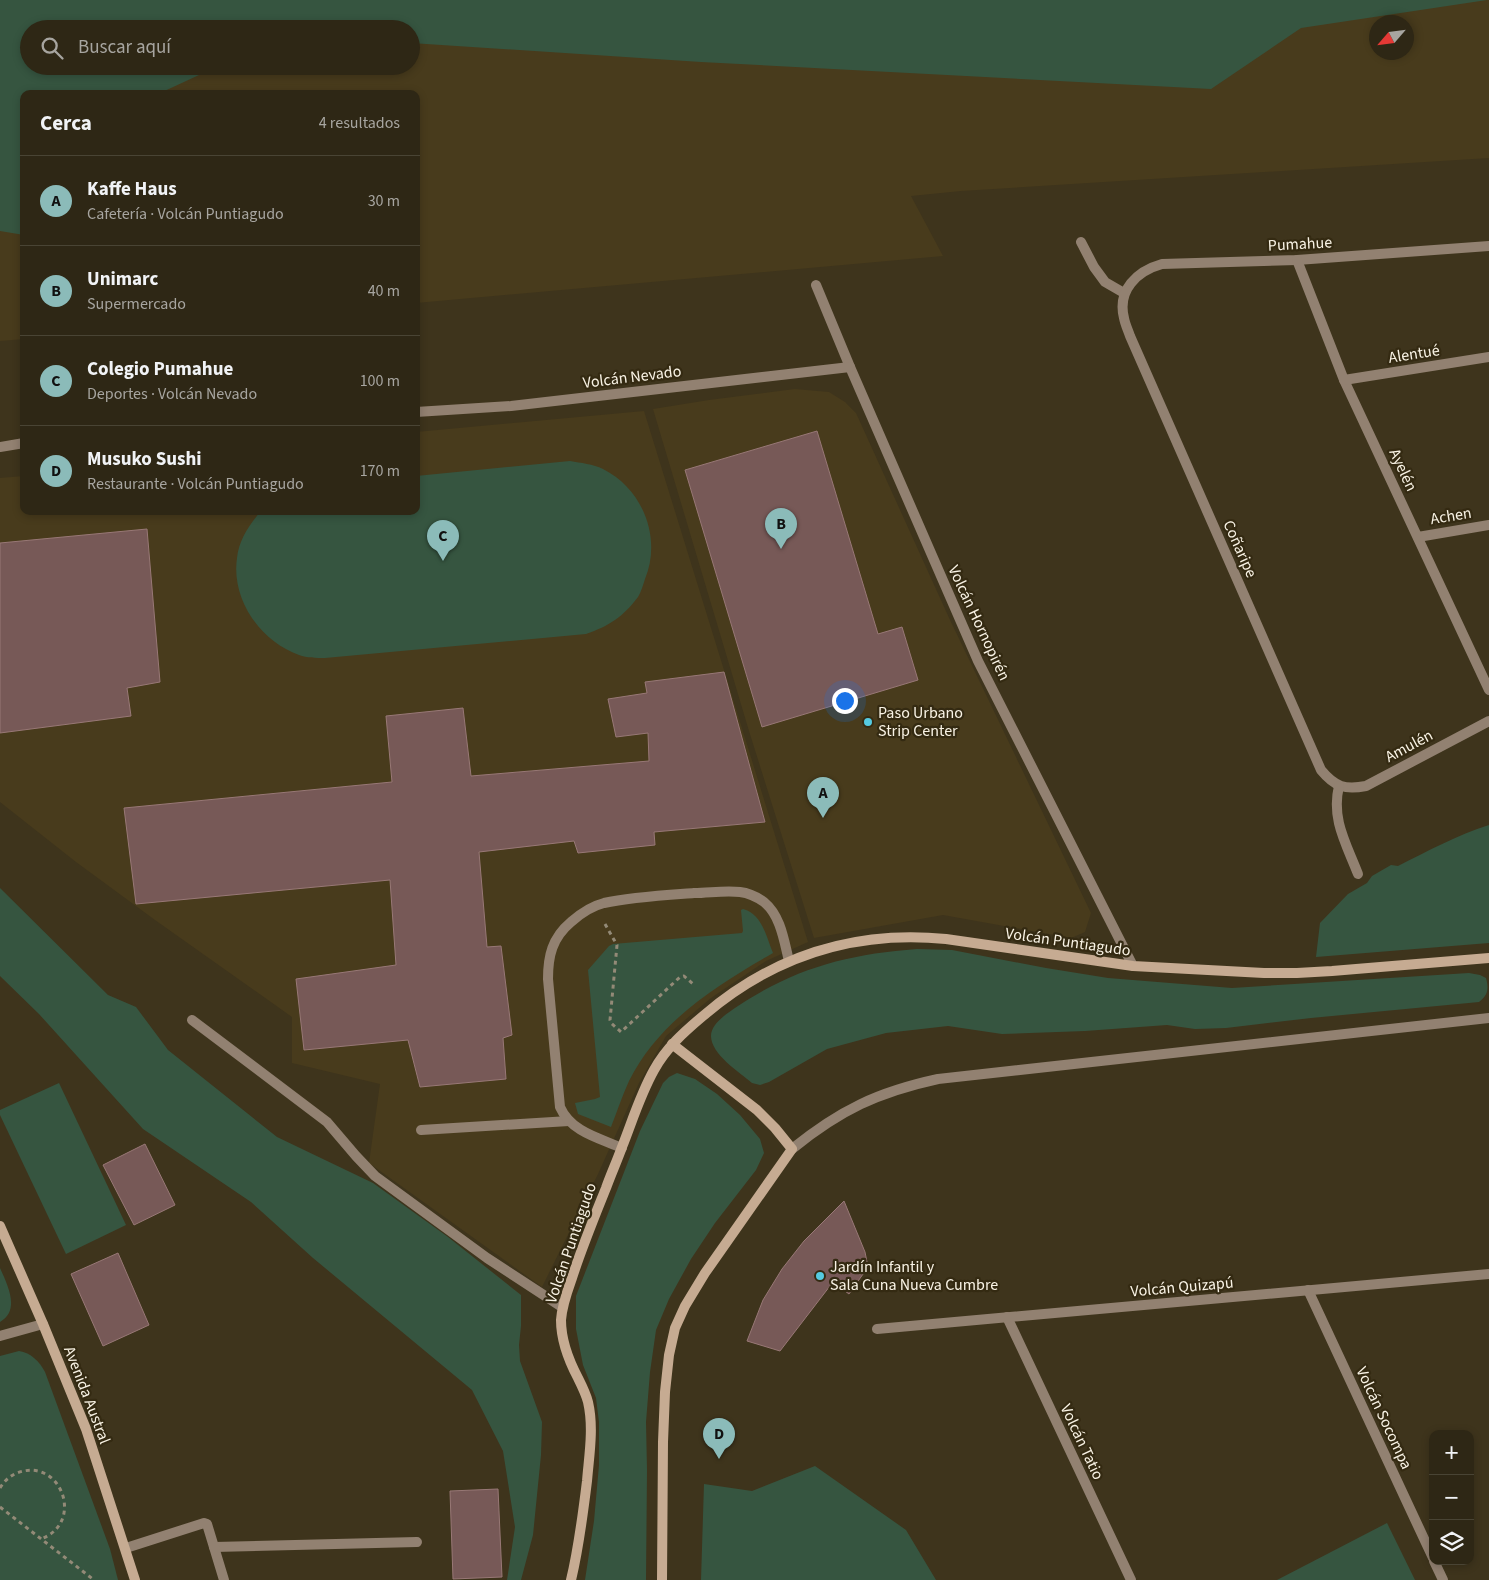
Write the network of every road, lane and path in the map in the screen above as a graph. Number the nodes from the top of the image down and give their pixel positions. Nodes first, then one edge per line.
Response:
1 (1081, 242) dead end
2 (1489, 246) edge
3 (1297, 260) junction
4 (816, 284) dead end
5 (1124, 293) junction
6 (1489, 357) edge
7 (850, 367) junction
8 (1344, 380) junction
9 (420, 412) edge
10 (20, 444) edge
11 (0, 447) edge
12 (1489, 525) edge
13 (1418, 537) junction
14 (1489, 690) edge
15 (1489, 721) edge
16 (1340, 786) junction
17 (1358, 874) dead end
18 (594, 907) junction
19 (1489, 958) edge
20 (789, 961) junction
21 (1132, 966) junction
22 (693, 984) dead end
23 (1489, 1018) edge
24 (192, 1020) dead end
25 (672, 1044) junction
26 (569, 1122) junction
27 (421, 1130) dead end
28 (622, 1148) junction
29 (792, 1149) junction
30 (0, 1226) edge
31 (1489, 1274) edge
32 (1308, 1290) junction
33 (562, 1307) junction
34 (1007, 1317) junction
35 (43, 1324) junction
36 (877, 1329) dead end
37 (0, 1336) edge
38 (0, 1488) edge
39 (0, 1507) edge
40 (41, 1539) junction
41 (417, 1542) dead end
42 (214, 1547) junction
43 (126, 1548) junction
44 (1429, 1549) edge
45 (1436, 1565) edge
46 (94, 1580) edge
47 (135, 1580) edge
48 (224, 1580) edge
49 (571, 1580) edge
50 (662, 1580) edge
51 (1130, 1580) edge
52 (1443, 1580) edge

1 - 5 street
2 - 3 street, Pumahue
3 - 5 street, Pumahue
3 - 8 street, Ayelén
4 - 7 street, Volcán Hornopirén
5 - 16 street, Coñaripe
6 - 8 street, Alentué
7 - 9 street, Volcán Nevado
7 - 21 street, Volcán Hornopirén
8 - 13 street, Ayelén
10 - 11 street
12 - 13 street, Achen
13 - 14 street, Ayelén
15 - 16 street, Amulén
16 - 17 street
18 - 20 street
18 - 22 path
18 - 26 street
19 - 21 main road, Volcán Puntiagudo
20 - 21 main road, Volcán Puntiagudo
20 - 25 main road, Volcán Puntiagudo
23 - 29 street
24 - 33 street
25 - 28 main road, Volcán Puntiagudo
25 - 29 main road
26 - 27 street
26 - 28 street
28 - 33 main road, Volcán Puntiagudo
29 - 50 main road
30 - 35 main road, Avenida Austral
31 - 32 street, Volcán Quizapú
32 - 34 street, Volcán Quizapú
32 - 44 street, Volcán Socompa
33 - 49 main road, Volcán Puntiagudo
34 - 36 street, Volcán Quizapú
34 - 51 street, Volcán Tatio
35 - 37 street
35 - 43 main road, Avenida Austral
38 - 40 path
39 - 40 path
40 - 46 path
41 - 42 street
42 - 43 street
42 - 48 street
43 - 47 main road, Avenida Austral
45 - 52 street, Volcán Socompa

